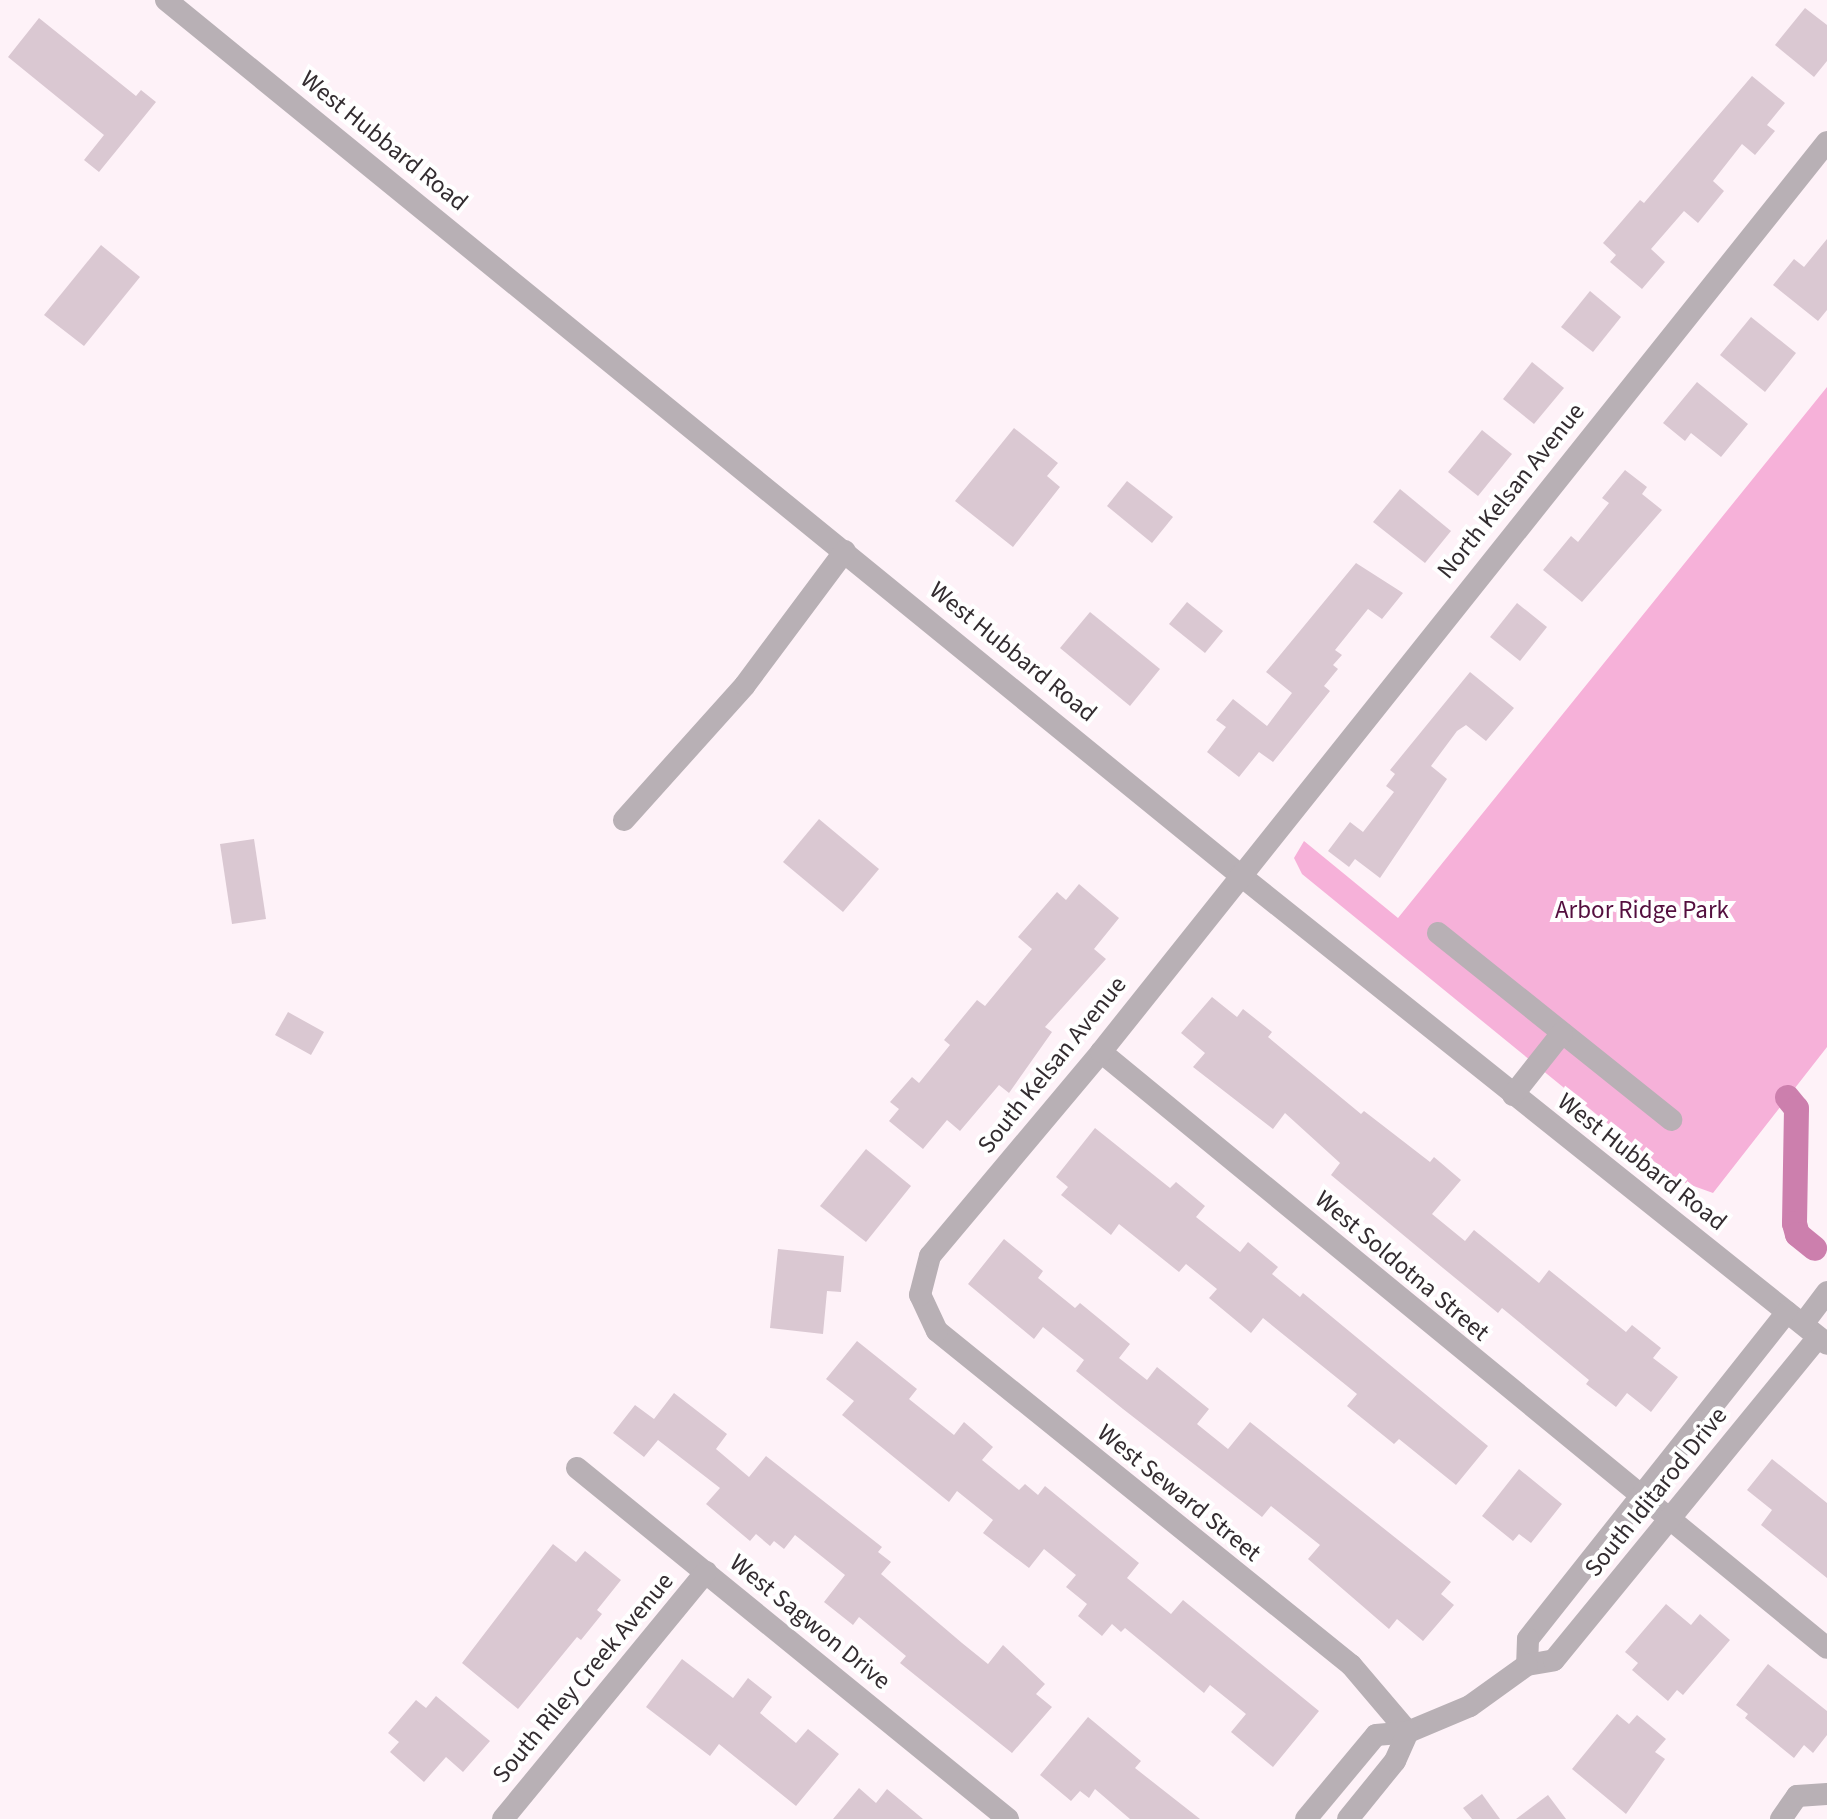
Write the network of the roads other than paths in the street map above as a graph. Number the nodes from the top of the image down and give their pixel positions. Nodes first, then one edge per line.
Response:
1 (166, 0) edge
2 (1827, 142) edge
3 (844, 551) junction
4 (624, 820) dead end
5 (1240, 876) junction
6 (1438, 933) dead end
7 (1562, 1033) junction
8 (1101, 1052) junction
9 (1513, 1095) junction
10 (1671, 1120) dead end
11 (1827, 1292) edge
12 (920, 1296) joint
13 (1809, 1329) edge
14 (577, 1468) dead end
15 (1640, 1498) junction
16 (1668, 1521) junction
17 (706, 1572) junction
18 (1827, 1648) edge
19 (1527, 1665) junction
20 (1408, 1732) junction
21 (1827, 1794) edge
22 (503, 1819) edge
23 (1008, 1819) edge
24 (1306, 1819) edge
25 (1348, 1819) edge
26 (1782, 1819) edge

1 - 3 street, West Hubbard Road
2 - 5 street, North Kelsan Avenue
3 - 4 street
3 - 5 street, West Hubbard Road
5 - 8 street, South Kelsan Avenue
5 - 9 street, West Hubbard Road
6 - 7 street
7 - 9 street
7 - 10 street
8 - 12 street, South Kelsan Avenue
8 - 15 street, West Soldotna Street
9 - 13 street, West Hubbard Road
11 - 13 street
12 - 20 street, West Seward Street
13 - 15 street, South Iditarod Drive
13 - 16 street, South Iditarod Drive
14 - 17 street, West Sagwon Drive
15 - 16 street, West Soldotna Street
15 - 19 street, South Iditarod Drive
16 - 18 street, West Soldotna Street
16 - 19 street, South Iditarod Drive
17 - 22 street, South Riley Creek Avenue
17 - 23 street, West Sagwon Drive
19 - 20 street, South Iditarod Drive
20 - 24 street, South Iditarod Drive
20 - 25 street
21 - 26 street

